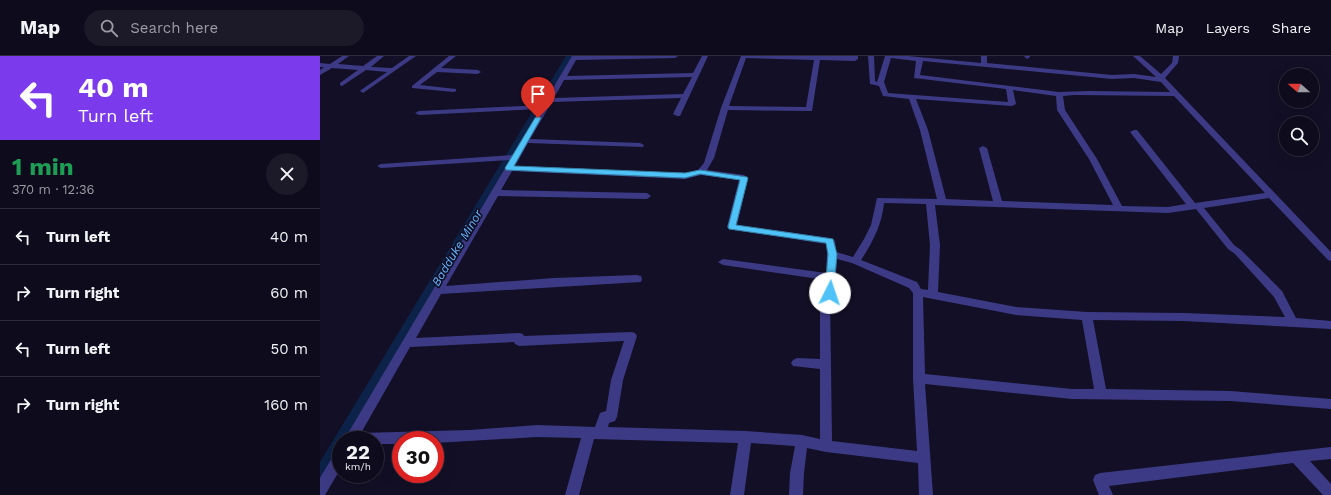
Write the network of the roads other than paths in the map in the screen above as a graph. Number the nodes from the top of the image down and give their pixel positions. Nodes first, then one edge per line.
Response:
1 (346, 56) edge
2 (381, 56) edge
3 (413, 56) edge
4 (453, 56) edge
5 (675, 56) edge
6 (705, 56) edge
7 (855, 56) edge
8 (871, 56) edge
9 (984, 56) edge
10 (1136, 56) edge
11 (1176, 56) edge
12 (575, 57) edge
13 (821, 57) edge
14 (920, 59) junction
15 (984, 65) junction
16 (320, 66) edge
17 (330, 66) junction
18 (364, 68) junction
19 (393, 70) junction
20 (435, 70) junction
21 (478, 72) dead end
22 (320, 73) edge
23 (696, 75) junction
24 (562, 78) junction
25 (1162, 79) junction
26 (881, 82) junction
27 (342, 84) dead end
28 (1009, 87) junction
29 (454, 90) dead end
30 (363, 92) dead end
31 (1059, 94) junction
32 (1176, 94) junction
33 (686, 96) junction
34 (912, 98) junction
35 (547, 104) junction
36 (725, 108) junction
37 (419, 113) dead end
38 (678, 114) dead end
39 (1134, 132) dead end
40 (525, 141) junction
41 (640, 145) dead end
42 (983, 148) dead end
43 (515, 157) junction
44 (380, 166) dead end
45 (509, 168) junction
46 (700, 172) junction
47 (495, 193) junction
48 (647, 196) dead end
49 (1271, 196) junction
50 (930, 202) junction
51 (942, 202) junction
52 (998, 204) junction
53 (1195, 206) junction
54 (1119, 208) junction
55 (832, 254) junction
56 (1331, 258) edge
57 (855, 261) junction
58 (723, 262) dead end
59 (831, 276) junction
60 (637, 279) dead end
61 (439, 290) junction
62 (918, 292) junction
63 (933, 294) junction
64 (1087, 316) junction
65 (1293, 322) junction
66 (1331, 325) edge
67 (408, 343) junction
68 (797, 363) dead end
69 (825, 364) junction
70 (919, 378) junction
71 (1101, 395) junction
72 (1331, 404) edge
73 (355, 431) edge
74 (595, 433) junction
75 (745, 437) junction
76 (384, 438) edge
77 (802, 441) junction
78 (826, 446) junction
79 (1331, 453) edge
80 (1296, 456) junction
81 (924, 458) junction
82 (332, 470) edge
83 (320, 491) edge
84 (1331, 494) edge
85 (572, 495) edge
86 (737, 495) edge
87 (796, 495) edge
88 (926, 495) edge
89 (1106, 495) edge

1 - 17 street
2 - 18 street
3 - 19 street
4 - 20 street
5 - 12 street
6 - 23 street
7 - 13 street
8 - 26 street
9 - 15 street
10 - 25 street
11 - 25 street
12 - 24 street
13 - 36 street
13 - 36 street
14 - 15 street
14 - 26 street
14 - 28 street
15 - 25 street
16 - 17 street
17 - 18 street
17 - 22 street
18 - 19 street
18 - 27 street
19 - 30 street
20 - 21 street
20 - 29 street
23 - 24 street
23 - 33 street
24 - 35 street
25 - 32 street
26 - 34 street
28 - 31 street
28 - 34 street
31 - 32 street
31 - 54 street
32 - 49 street
33 - 35 street
33 - 38 street
34 - 51 street
35 - 37 street
35 - 40 street
36 - 46 street
39 - 53 street
40 - 41 street
40 - 43 street
42 - 52 street
43 - 44 street
43 - 45 street
45 - 46 street
45 - 47 street
46 - 55 street
47 - 48 street
47 - 61 street
49 - 53 street
49 - 56 street
50 - 51 street
50 - 57 street
50 - 63 street
51 - 52 street
52 - 54 street
53 - 54 street
53 - 65 street
55 - 57 street
55 - 59 street
57 - 62 street
58 - 59 street
59 - 69 street
60 - 61 street
61 - 67 street
62 - 63 street
62 - 70 street
63 - 64 street
64 - 65 street
64 - 71 street
65 - 66 street
67 - 73 street
67 - 74 street
68 - 69 street
69 - 78 street
70 - 71 street
70 - 81 street
71 - 72 street
74 - 75 street
74 - 76 street
74 - 85 street
75 - 77 street
75 - 86 street
77 - 78 street
77 - 87 street
78 - 81 street
79 - 80 street
80 - 84 street
80 - 89 street
81 - 88 street
82 - 83 street

